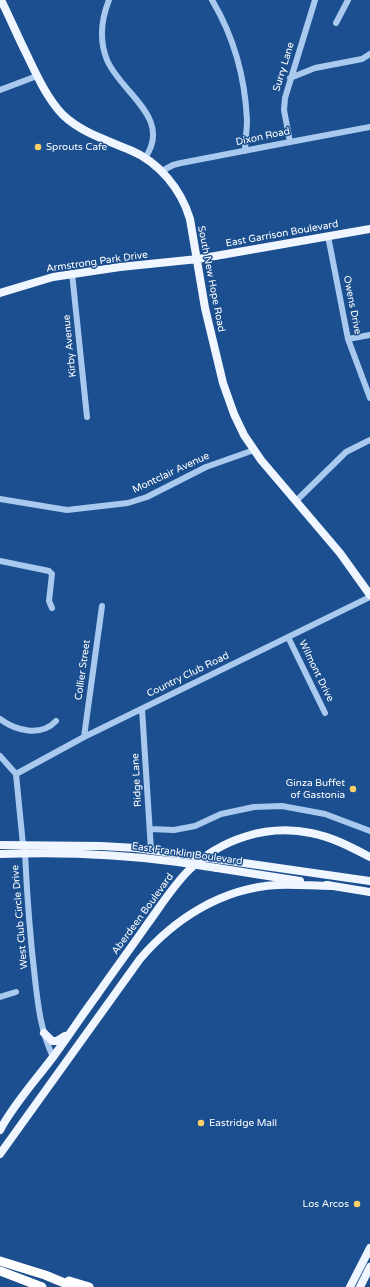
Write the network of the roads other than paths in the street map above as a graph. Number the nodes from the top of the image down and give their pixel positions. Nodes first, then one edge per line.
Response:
1 (1, 0) edge
2 (109, 0) edge
3 (212, 0) edge
4 (314, 0) edge
5 (348, 0) edge
6 (336, 22) dead end
7 (370, 54) edge
8 (37, 76) junction
9 (290, 78) junction
10 (0, 90) edge
11 (370, 127) edge
12 (290, 142) junction
13 (245, 151) junction
14 (145, 158) junction
15 (162, 171) junction
16 (370, 229) edge
17 (328, 236) junction
18 (198, 259) junction
19 (72, 273) junction
20 (0, 292) edge
21 (370, 335) edge
22 (348, 339) junction
23 (370, 398) edge
24 (87, 417) dead end
25 (370, 440) edge
26 (254, 450) junction
27 (0, 499) edge
28 (296, 501) junction
29 (0, 561) edge
30 (370, 596) edge
31 (102, 606) dead end
32 (52, 608) dead end
33 (288, 637) junction
34 (142, 709) junction
35 (326, 713) dead end
36 (0, 718) edge
37 (56, 721) dead end
38 (84, 737) junction
39 (0, 756) edge
40 (16, 774) junction
41 (150, 829) junction
42 (370, 831) edge
43 (0, 845) edge
44 (24, 849) junction
45 (151, 850) junction
46 (0, 854) edge
47 (370, 857) edge
48 (370, 882) edge
49 (332, 886) junction
50 (370, 892) edge
51 (16, 992) dead end
52 (0, 998) edge
53 (44, 1033) junction
54 (68, 1035) junction
55 (53, 1057) junction
56 (0, 1130) edge
57 (0, 1154) edge
58 (370, 1248) edge
59 (0, 1261) edge
60 (370, 1267) edge
61 (0, 1271) edge
62 (45, 1275) junction
63 (42, 1287) edge
64 (74, 1287) edge
65 (89, 1287) edge
66 (350, 1287) edge
67 (360, 1287) edge

1 - 8 main road, South New Hope Road
2 - 14 street
3 - 13 street
4 - 9 street, Surry Lane
5 - 6 street
7 - 9 street
8 - 10 street
8 - 14 main road, South New Hope Road
9 - 12 street, Surry Lane
11 - 12 street, Dixon Road
12 - 13 street, Dixon Road
13 - 15 street, Dixon Road
14 - 15 main road, South New Hope Road
15 - 18 main road, South New Hope Road
16 - 17 main road, East Garrison Boulevard
17 - 18 main road, East Garrison Boulevard
17 - 22 street, Owens Drive
18 - 19 main road, Armstrong Park Drive
18 - 26 main road, South New Hope Road
19 - 20 main road, Armstrong Park Drive
19 - 24 street, Kirby Avenue
21 - 22 street
22 - 23 street, Owens Drive
25 - 28 street
26 - 27 street, Montclair Avenue
26 - 28 main road, South New Hope Road
28 - 30 main road, South New Hope Road
29 - 32 street
30 - 33 street, Country Club Road
31 - 38 street, Collier Street
33 - 34 street, Country Club Road
33 - 35 street, Wilmont Drive
34 - 38 street, Country Club Road
34 - 41 street, Ridge Lane
36 - 37 street
38 - 40 street, Country Club Road
39 - 40 street
40 - 44 street, West Club Circle Drive
41 - 42 street
41 - 45 street, Ridge Lane
43 - 44 main road, East Franklin Boulevard
44 - 45 main road, East Franklin Boulevard
44 - 46 main road, East Franklin Boulevard
44 - 49 main road, East Franklin Boulevard, bridge
44 - 53 street, West Club Circle Drive
45 - 48 main road, East Franklin Boulevard, bridge
47 - 54 main road, Aberdeen Boulevard
49 - 50 main road, East Franklin Boulevard
49 - 57 main road
51 - 52 street
53 - 54 main road
53 - 55 street, West Club Circle Drive
54 - 55 main road, Aberdeen Boulevard
55 - 56 main road, Aberdeen Boulevard
58 - 66 main road
59 - 62 highway
60 - 67 main road
61 - 63 highway
62 - 64 highway
62 - 65 highway

